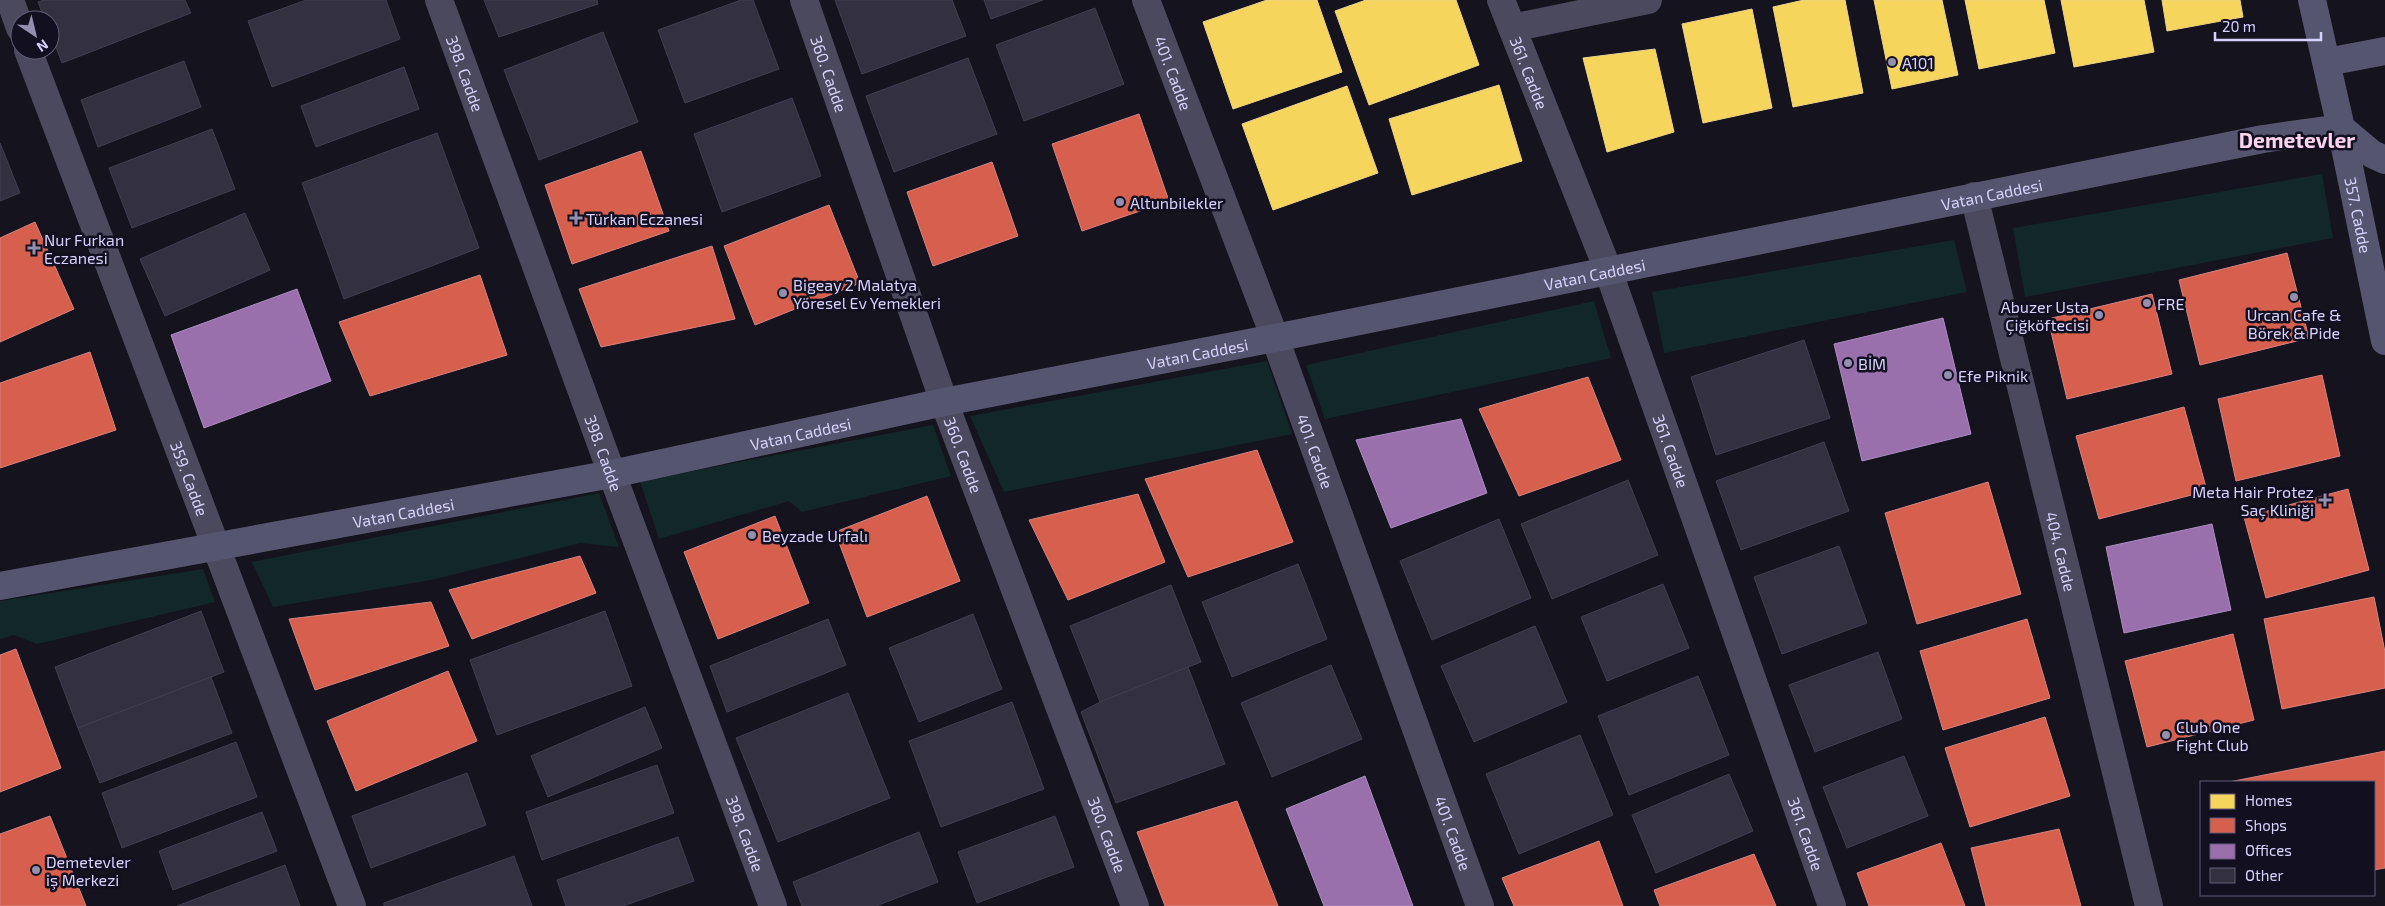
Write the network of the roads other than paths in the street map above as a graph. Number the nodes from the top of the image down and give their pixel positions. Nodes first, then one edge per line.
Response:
1 (439, 0) edge
2 (804, 0) edge
3 (1146, 0) edge
4 (1501, 0) edge
5 (1648, 0) edge
6 (2312, 0) edge
7 (1512, 28) junction
8 (2385, 52) edge
9 (32, 60) edge
10 (2327, 62) junction
11 (2341, 128) junction
12 (2385, 160) edge
13 (1974, 196) junction
14 (1608, 270) junction
15 (1275, 338) junction
16 (2385, 341) edge
17 (944, 402) junction
18 (612, 474) junction
19 (216, 547) junction
20 (0, 586) edge
21 (352, 906) edge
22 (773, 906) edge
23 (1135, 906) edge
24 (1480, 906) edge
25 (1832, 906) edge
26 (2149, 906) edge

1 - 18 street, 398. Cadde
2 - 17 street, 360. Cadde
3 - 15 street, 401. Cadde
4 - 7 street, 361. Cadde
5 - 7 street
6 - 10 main road, 357. Cadde
7 - 14 street, 361. Cadde
8 - 10 main road
9 - 19 street, 359. Cadde
10 - 11 main road, 357. Cadde
11 - 12 main road
11 - 13 main road, Vatan Caddesi
11 - 16 main road, 357. Cadde
13 - 14 main road, Vatan Caddesi
13 - 26 street, 404. Cadde
14 - 15 main road, Vatan Caddesi
14 - 25 street, 361. Cadde
15 - 17 main road, Vatan Caddesi
15 - 24 street, 401. Cadde
17 - 18 main road, Vatan Caddesi
17 - 23 street, 360. Cadde
18 - 19 main road, Vatan Caddesi
18 - 22 street, 398. Cadde
19 - 20 main road, Vatan Caddesi
19 - 21 street, 359. Cadde

